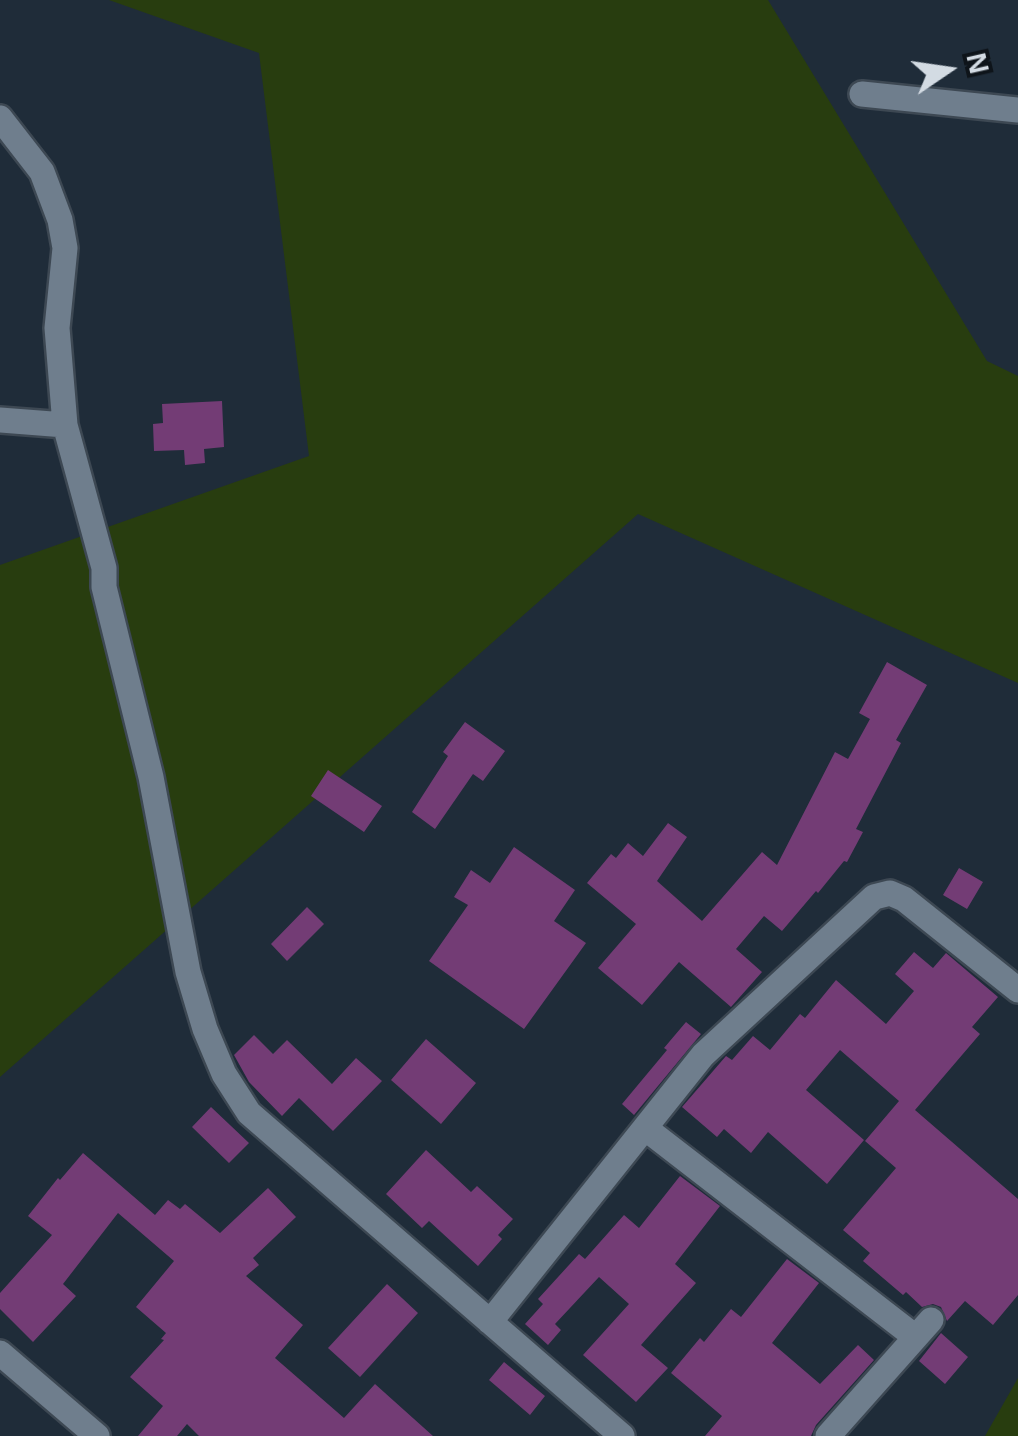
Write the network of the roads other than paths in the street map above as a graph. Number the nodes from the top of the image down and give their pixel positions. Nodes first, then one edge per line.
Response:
1 (862, 94) dead end
2 (1018, 110) edge
3 (0, 118) edge
4 (0, 420) edge
5 (65, 425) junction
6 (1018, 990) edge
7 (645, 1128) junction
8 (490, 1322) junction
9 (0, 1353) edge
10 (96, 1436) edge
11 (622, 1436) edge
12 (828, 1436) edge

1 - 2 street
3 - 5 street
4 - 5 street
5 - 8 street
6 - 7 street
7 - 8 street
7 - 12 street
8 - 11 street
9 - 10 street

